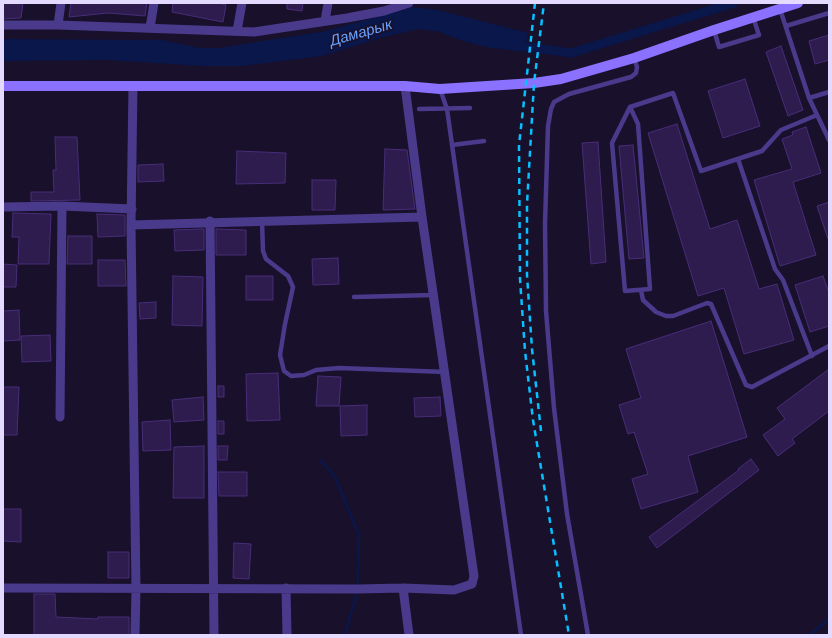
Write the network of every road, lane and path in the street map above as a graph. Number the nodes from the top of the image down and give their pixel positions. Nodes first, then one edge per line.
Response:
1 (61, 3) edge
2 (154, 3) edge
3 (242, 3) edge
4 (328, 3) edge
5 (409, 3) edge
6 (798, 3) edge
7 (780, 9) junction
8 (829, 13) edge
9 (753, 17) junction
10 (325, 21) junction
11 (3, 25) edge
12 (58, 25) junction
13 (786, 26) junction
14 (150, 28) junction
15 (714, 30) junction
16 (237, 31) junction
17 (634, 58) junction
18 (3, 86) edge
19 (133, 86) junction
20 (405, 86) junction
21 (440, 89) junction
22 (829, 92) edge
23 (809, 98) junction
24 (470, 108) dead end
25 (630, 108) junction
26 (419, 109) dead end
27 (447, 109) junction
28 (817, 115) junction
29 (829, 140) edge
30 (484, 141) dead end
31 (452, 145) junction
32 (738, 159) junction
33 (62, 206) junction
34 (3, 207) edge
35 (132, 209) junction
36 (422, 217) junction
37 (262, 220) junction
38 (210, 221) junction
39 (131, 225) junction
40 (642, 290) junction
41 (433, 295) junction
42 (354, 297) dead end
43 (829, 346) edge
44 (812, 356) junction
45 (446, 372) junction
46 (60, 416) dead end
47 (214, 587) junction
48 (3, 588) edge
49 (286, 588) junction
50 (403, 588) junction
51 (136, 589) junction
52 (135, 635) edge
53 (214, 635) edge
54 (287, 635) edge
55 (409, 635) edge
56 (521, 635) edge
57 (588, 635) edge

1 - 12 street
2 - 14 street
3 - 16 street
4 - 10 street
5 - 10 street
6 - 7 main road
7 - 9 main road
7 - 13 lane
8 - 13 lane
9 - 15 main road
9 - 15 lane
10 - 16 street
11 - 12 street
12 - 14 street
13 - 23 lane
14 - 16 street
15 - 17 main road
17 - 21 main road
17 - 57 lane
18 - 19 main road
19 - 20 main road
19 - 35 street
20 - 21 main road
20 - 36 street
21 - 27 lane
22 - 23 lane
23 - 28 lane
24 - 27 lane
25 - 32 lane
25 - 40 lane
25 - 40 lane
26 - 27 lane
27 - 31 lane
28 - 29 lane
28 - 32 lane
30 - 31 lane
31 - 56 lane
32 - 44 lane
33 - 34 street
33 - 35 street
33 - 46 street
35 - 39 street
36 - 37 street
36 - 41 street
37 - 38 street
37 - 45 lane
38 - 39 street
38 - 47 street
39 - 51 street
40 - 44 lane
41 - 42 lane
41 - 45 street
43 - 44 lane
45 - 50 street
47 - 49 street
47 - 51 street
47 - 53 street
48 - 51 street
49 - 50 street
49 - 54 street
50 - 55 street
51 - 52 street

